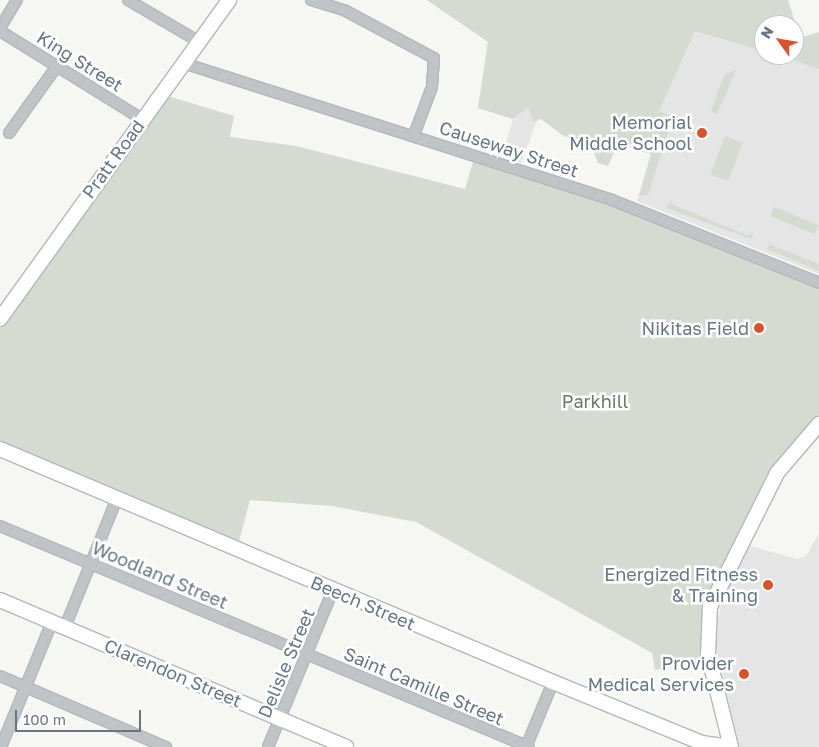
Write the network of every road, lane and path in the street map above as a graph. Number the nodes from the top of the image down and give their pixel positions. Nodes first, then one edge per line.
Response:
1 (17, 0) edge
2 (128, 0) edge
3 (229, 0) edge
4 (311, 0) edge
5 (0, 29) edge
6 (198, 41) junction
7 (183, 63) junction
8 (57, 66) junction
9 (142, 119) junction
10 (9, 133) dead end
11 (414, 135) junction
12 (819, 283) edge
13 (0, 319) edge
14 (819, 424) edge
15 (0, 449) edge
16 (117, 498) junction
17 (0, 526) edge
18 (89, 563) junction
19 (333, 590) junction
20 (0, 600) edge
21 (59, 624) junction
22 (308, 654) junction
23 (0, 676) edge
24 (553, 682) junction
25 (25, 687) junction
26 (280, 719) junction
27 (1, 747) edge
28 (166, 747) edge
29 (268, 747) edge
30 (346, 747) edge
31 (527, 747) edge
32 (730, 747) edge

1 - 5 street
2 - 6 street
3 - 6 street, Pratt Road
4 - 11 street
5 - 8 street, King Street
6 - 7 street, Pratt Road
7 - 9 street, Pratt Road
7 - 11 street, Causeway Street
8 - 9 street, King Street
8 - 10 street
9 - 13 street, Pratt Road
11 - 12 street, Causeway Street
14 - 32 street
15 - 16 street, Beech Street
16 - 18 street
16 - 19 street, Beech Street
17 - 18 street, Woodland Street
18 - 21 street
18 - 22 street, Woodland Street
19 - 22 street, Delisle Street
19 - 24 street, Beech Street
20 - 21 street, Clarendon Street
21 - 25 street
21 - 26 street, Clarendon Street
22 - 26 street, Delisle Street
22 - 31 street, Saint Camille Street
23 - 25 street
24 - 31 street
24 - 32 street, Beech Street
25 - 27 street
25 - 28 street
26 - 29 street, Delisle Street
26 - 30 street, Clarendon Street

